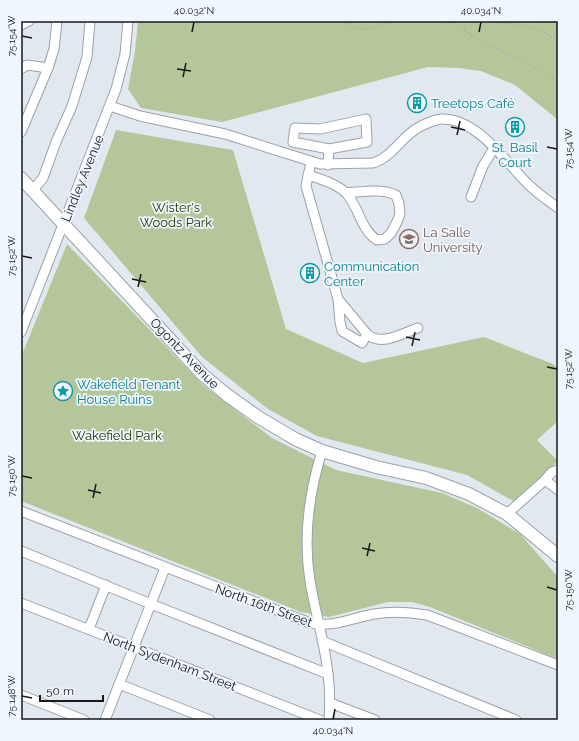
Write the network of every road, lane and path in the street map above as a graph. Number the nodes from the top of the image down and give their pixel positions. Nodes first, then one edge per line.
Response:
1 (29, 21) edge
2 (57, 21) edge
3 (90, 21) edge
4 (128, 21) edge
5 (341, 21) edge
6 (395, 21) edge
7 (443, 21) edge
8 (465, 21) edge
9 (498, 21) edge
10 (451, 22) junction
11 (21, 25) edge
12 (558, 42) edge
13 (48, 68) junction
14 (21, 69) edge
15 (558, 82) edge
16 (110, 106) junction
17 (24, 117) edge
18 (21, 132) edge
19 (494, 148) junction
20 (329, 149) junction
21 (311, 162) junction
22 (328, 165) junction
23 (308, 175) junction
24 (21, 178) edge
25 (32, 190) junction
26 (346, 193) junction
27 (471, 197) dead end
28 (558, 208) edge
29 (64, 224) junction
30 (338, 299) junction
31 (22, 328) edge
32 (418, 328) dead end
33 (367, 334) junction
34 (322, 451) junction
35 (558, 470) edge
36 (545, 480) junction
37 (558, 490) edge
38 (21, 511) edge
39 (507, 514) junction
40 (21, 551) edge
41 (558, 556) edge
42 (165, 568) junction
43 (106, 585) junction
44 (21, 603) edge
45 (151, 604) junction
46 (318, 625) junction
47 (89, 629) junction
48 (322, 641) junction
49 (134, 647) junction
50 (558, 666) edge
51 (328, 674) junction
52 (119, 684) junction
53 (21, 695) edge
54 (330, 703) junction
55 (84, 720) edge
56 (105, 720) edge
57 (210, 720) edge
58 (320, 720) edge
59 (329, 720) edge
60 (376, 720) edge
61 (516, 720) edge

1 - 11 street
2 - 13 street
3 - 25 street
4 - 16 street, Lindley Avenue
5 - 6 path
7 - 10 path
8 - 10 path
9 - 12 path
10 - 15 path
13 - 14 street
13 - 17 street
16 - 21 street
16 - 29 street, Lindley Avenue
17 - 18 street
19 - 22 street
19 - 27 street
19 - 28 street
20 - 20 street
20 - 22 street
21 - 22 street
21 - 23 street
23 - 26 street
23 - 30 street
24 - 25 main road, Ogontz Avenue
25 - 29 main road, Ogontz Avenue
26 - 26 street
29 - 31 street, Lindley Avenue
29 - 34 main road, Ogontz Avenue
30 - 33 street
30 - 33 street
32 - 33 street
34 - 39 main road, Ogontz Avenue
34 - 46 street
35 - 36 street
36 - 37 street
36 - 39 street
38 - 42 street, North 16th Street
39 - 41 main road, Ogontz Avenue
40 - 43 street
42 - 45 street
42 - 46 street, North 16th Street
43 - 45 street
43 - 47 street
44 - 47 street, North Sydenham Street
45 - 49 street
45 - 51 street
46 - 48 street
46 - 50 street, North 16th Street
47 - 49 street, North Sydenham Street
48 - 51 street
48 - 61 street
49 - 52 street
49 - 58 street, North Sydenham Street
51 - 54 street
52 - 56 street
52 - 57 street
53 - 55 street
54 - 59 street
54 - 60 street

